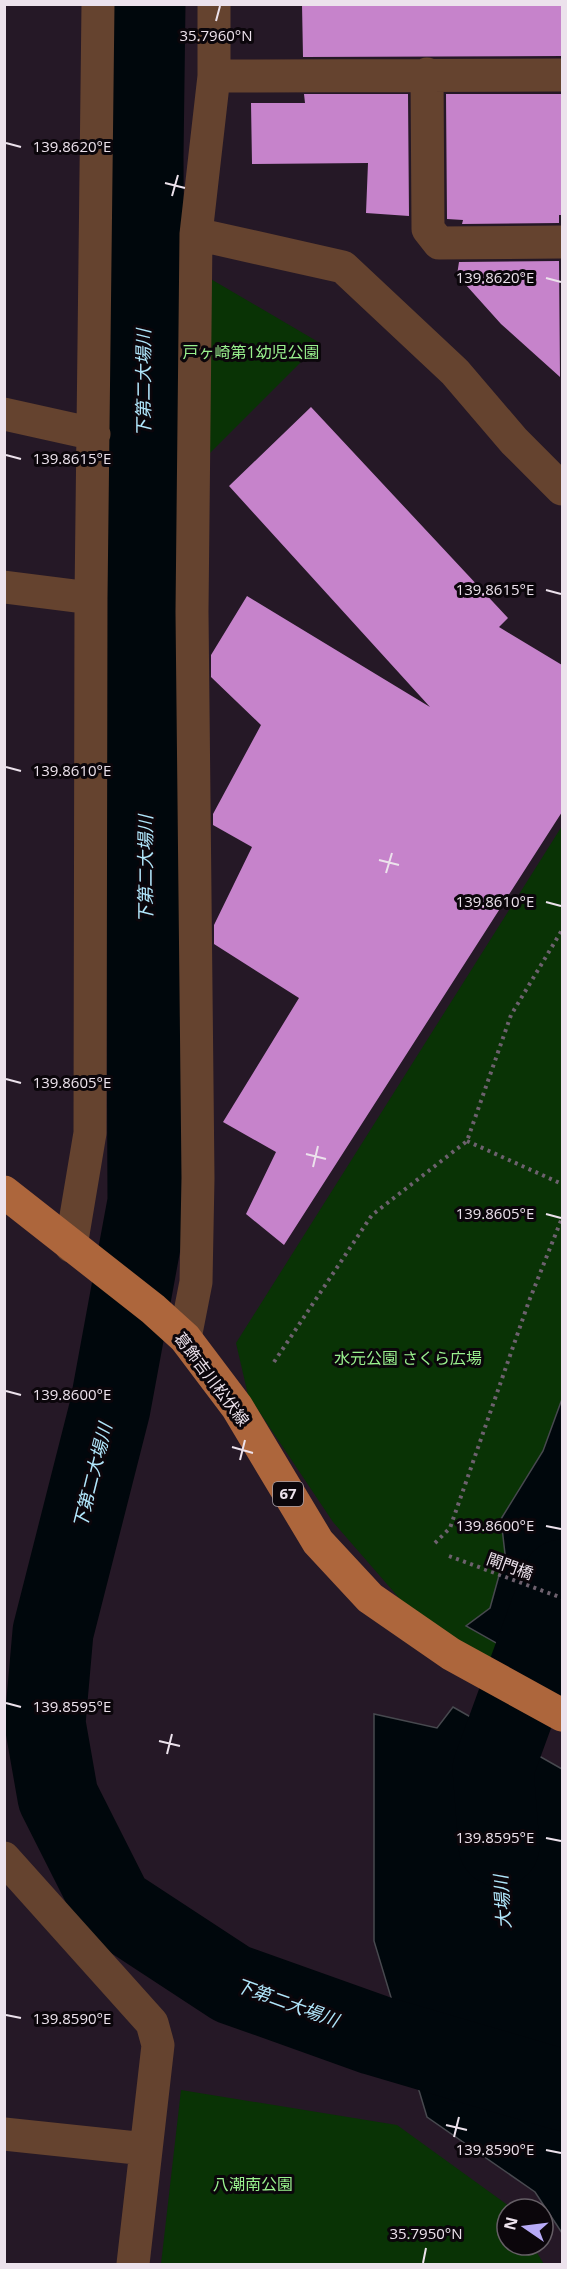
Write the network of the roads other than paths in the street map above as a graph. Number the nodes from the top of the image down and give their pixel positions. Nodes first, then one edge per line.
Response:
1 (98, 4) edge
2 (214, 4) edge
3 (427, 74) junction
4 (562, 75) edge
5 (214, 76) junction
6 (196, 234) junction
7 (562, 242) edge
8 (4, 414) edge
9 (94, 434) junction
10 (562, 489) edge
11 (4, 587) edge
12 (91, 598) junction
13 (4, 1192) edge
14 (74, 1248) junction
15 (185, 1338) junction
16 (562, 1715) edge
17 (4, 1858) edge
18 (4, 2134) edge
19 (146, 2150) junction
20 (133, 2265) edge

1 - 9 street
2 - 5 street
3 - 4 street
3 - 5 street
3 - 7 street
5 - 6 street
6 - 10 street
6 - 15 street
8 - 9 street
9 - 12 street
11 - 12 street
12 - 14 street
13 - 14 main road, 葛飾吉川松伏線 / 67
14 - 15 main road, 葛飾吉川松伏線 / 67
15 - 16 main road, 葛飾吉川松伏線 / 67
17 - 19 street
18 - 19 street
19 - 20 street

